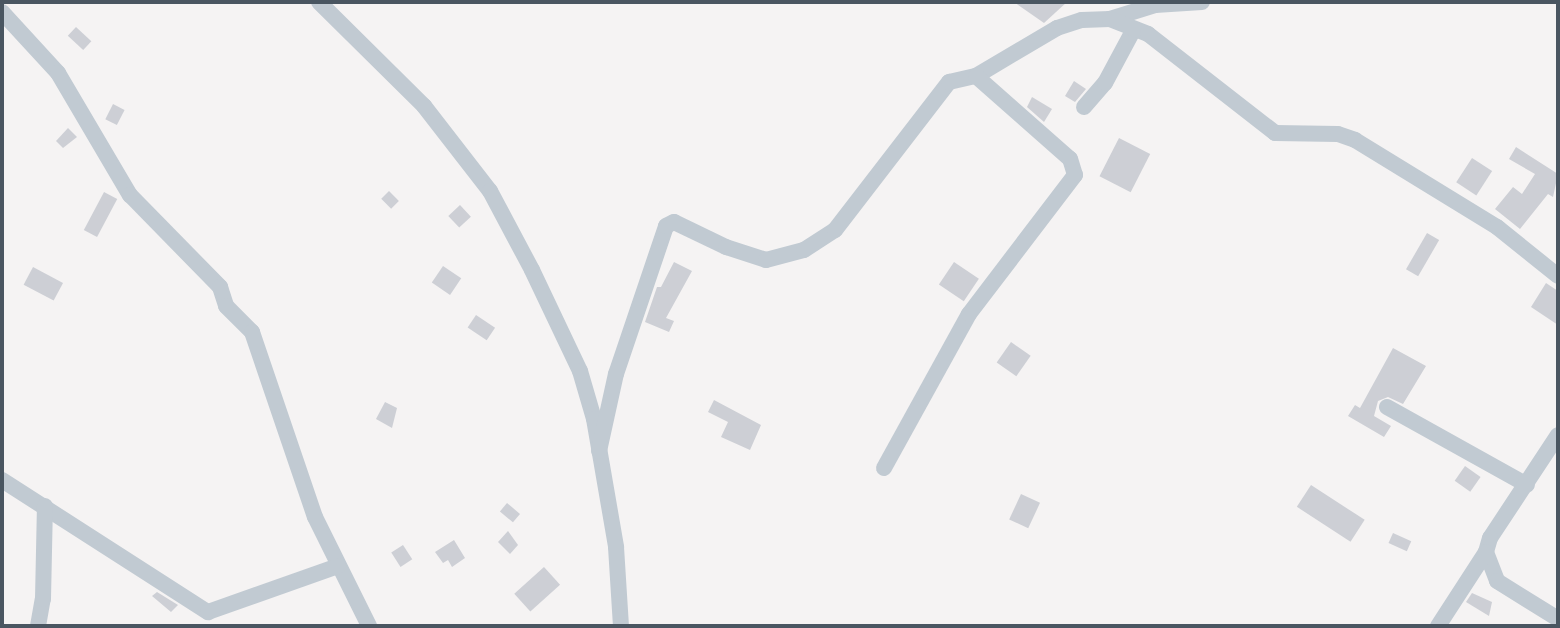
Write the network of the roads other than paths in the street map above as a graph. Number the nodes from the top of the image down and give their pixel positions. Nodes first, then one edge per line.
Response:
1 (319, 2) edge
2 (1202, 2) edge
3 (1135, 6) edge
4 (2, 12) edge
5 (1110, 19) junction
6 (1134, 29) junction
7 (976, 76) junction
8 (1084, 107) dead end
9 (1558, 276) edge
10 (1387, 407) dead end
11 (1558, 435) edge
12 (599, 451) junction
13 (884, 468) dead end
14 (2, 480) edge
15 (1527, 485) junction
16 (46, 506) junction
17 (1486, 552) junction
18 (338, 566) junction
19 (1558, 619) edge
20 (38, 626) edge
21 (369, 626) edge
22 (621, 626) edge
23 (1438, 626) edge

1 - 12 street
2 - 3 street
3 - 5 street
4 - 18 street
5 - 6 street
5 - 7 street
6 - 8 street
6 - 9 street
7 - 12 street
7 - 13 street
10 - 15 street
11 - 15 street
12 - 22 street
14 - 16 street
15 - 17 street
16 - 18 street
16 - 20 street
17 - 19 street
17 - 23 street
18 - 21 street

